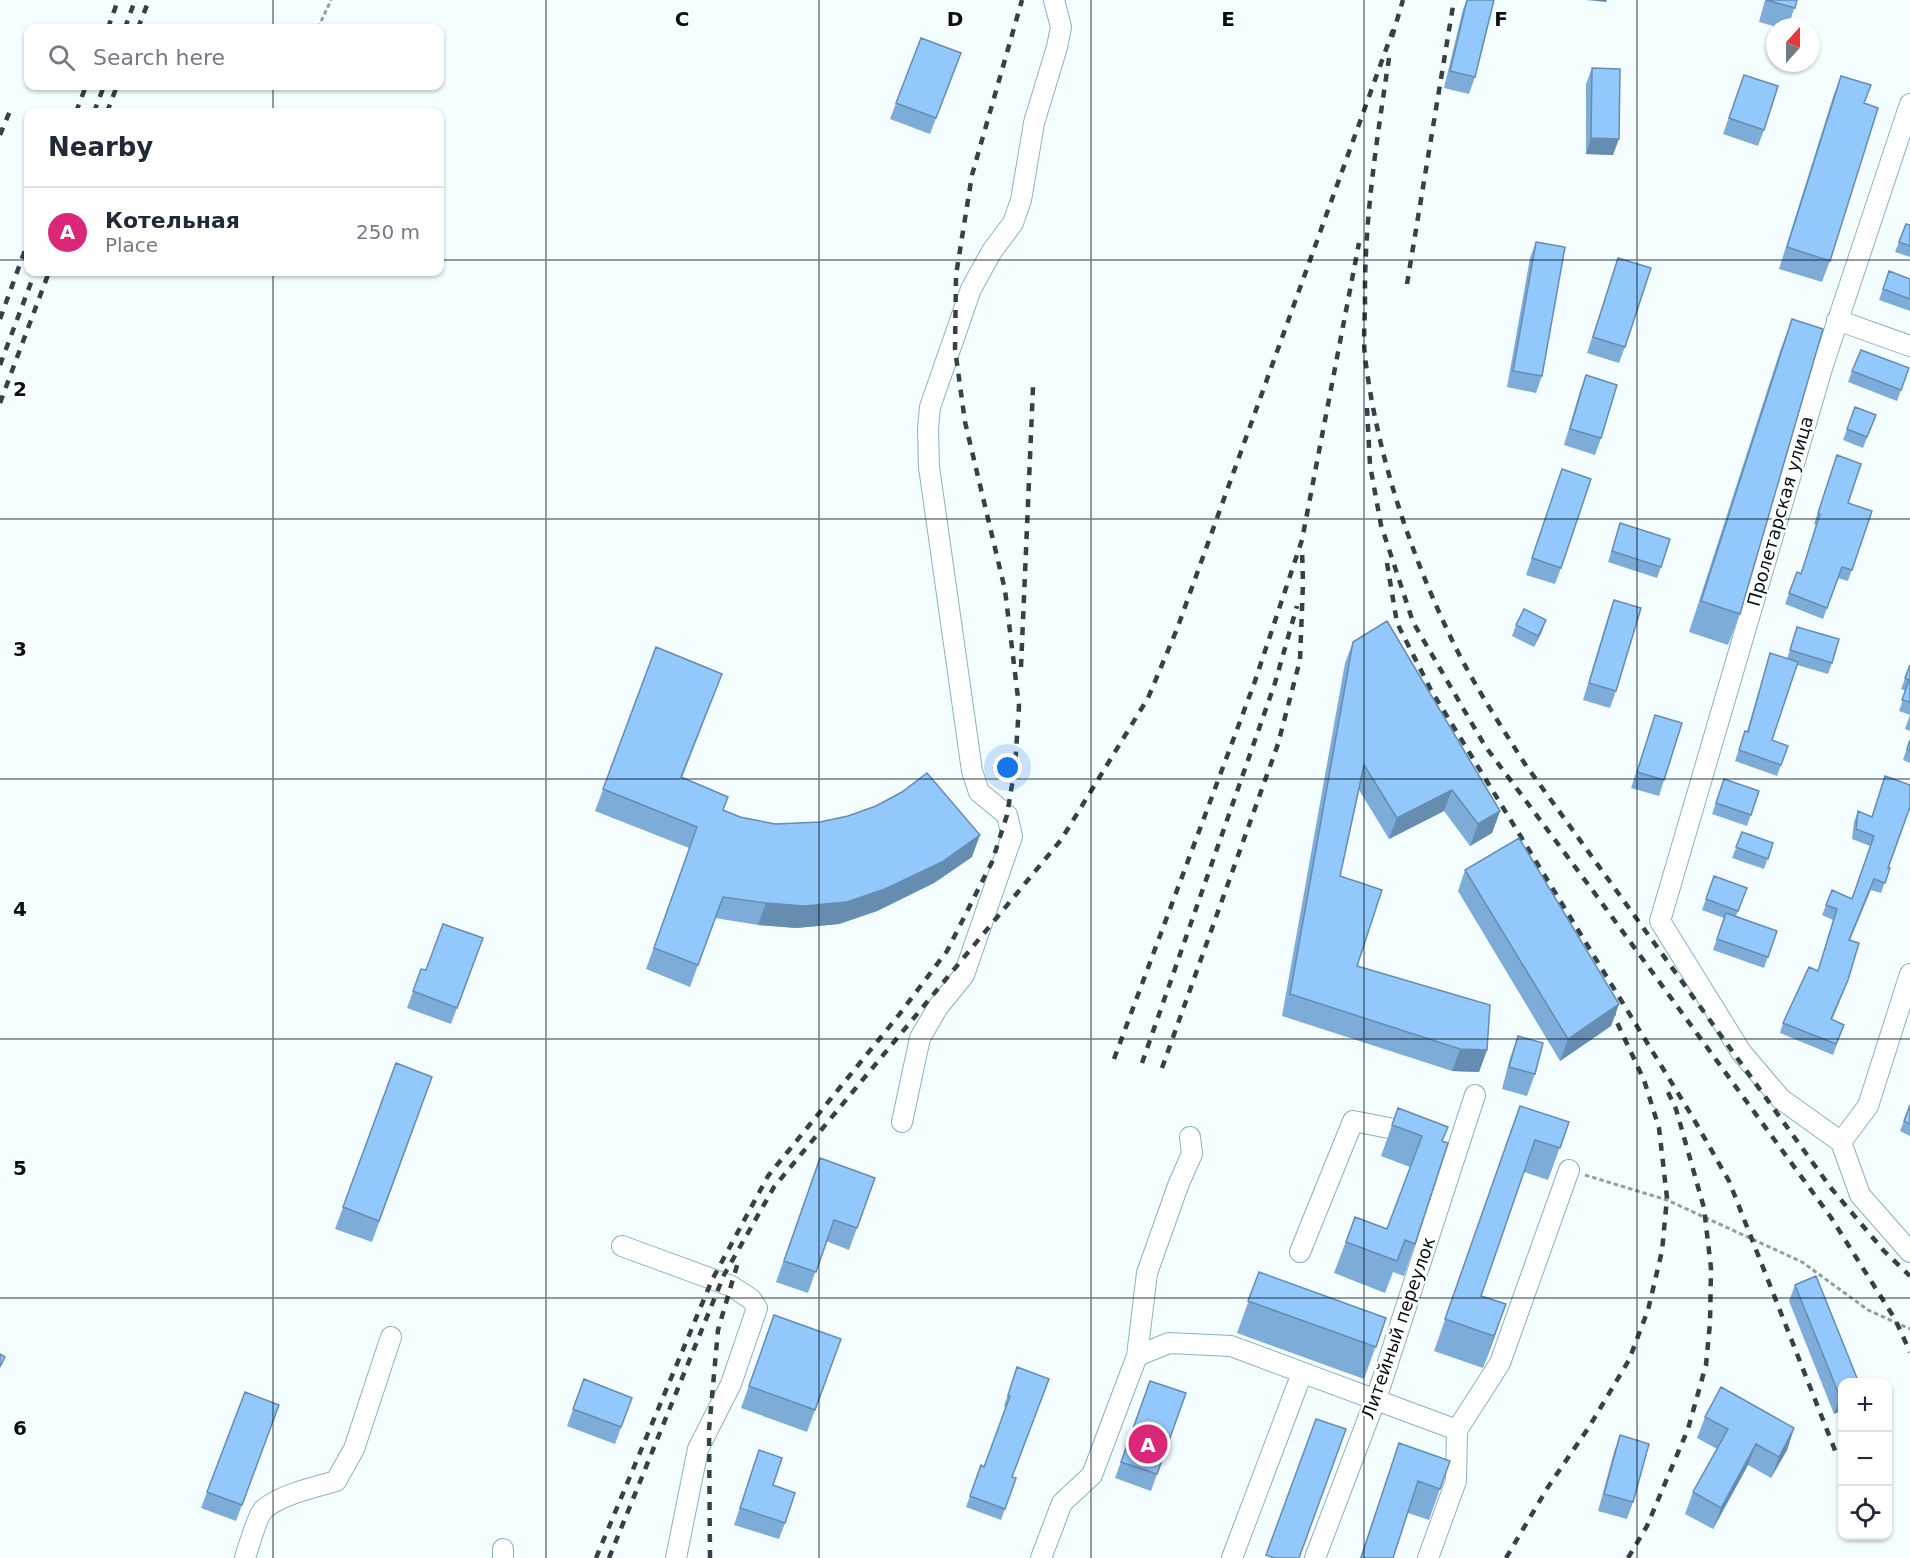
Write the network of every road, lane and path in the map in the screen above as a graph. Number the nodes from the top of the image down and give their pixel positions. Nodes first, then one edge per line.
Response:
1 (331, 0) edge
2 (1054, 0) edge
3 (320, 24) edge
4 (1910, 104) edge
5 (1837, 320) junction
6 (1910, 346) edge
7 (1910, 974) edge
8 (1475, 1095) dead end
9 (902, 1122) dead end
10 (1190, 1137) dead end
11 (1841, 1142) junction
12 (1456, 1154) junction
13 (1569, 1170) joint
14 (622, 1246) dead end
15 (1300, 1252) dead end
16 (1910, 1252) edge
17 (1910, 1329) edge
18 (392, 1337) dead end
19 (1137, 1356) junction
20 (1302, 1373) junction
21 (1375, 1401) junction
22 (1457, 1430) junction
23 (244, 1558) edge
24 (676, 1558) edge
25 (1041, 1558) edge
26 (1232, 1558) edge
27 (1315, 1558) edge
28 (1428, 1558) edge

1 - 3 path
2 - 9 street
4 - 5 street, Пролетарская улица
5 - 6 street
5 - 11 street, Пролетарская улица
7 - 11 street
8 - 12 street, Литейный переулок
10 - 19 street
11 - 16 street
12 - 15 street
12 - 21 street, Литейный переулок
13 - 17 path
13 - 22 street
14 - 24 street
18 - 23 street
19 - 20 street
19 - 25 street
20 - 21 street
20 - 26 street
21 - 22 street
21 - 27 street, Литейный переулок
22 - 28 street

